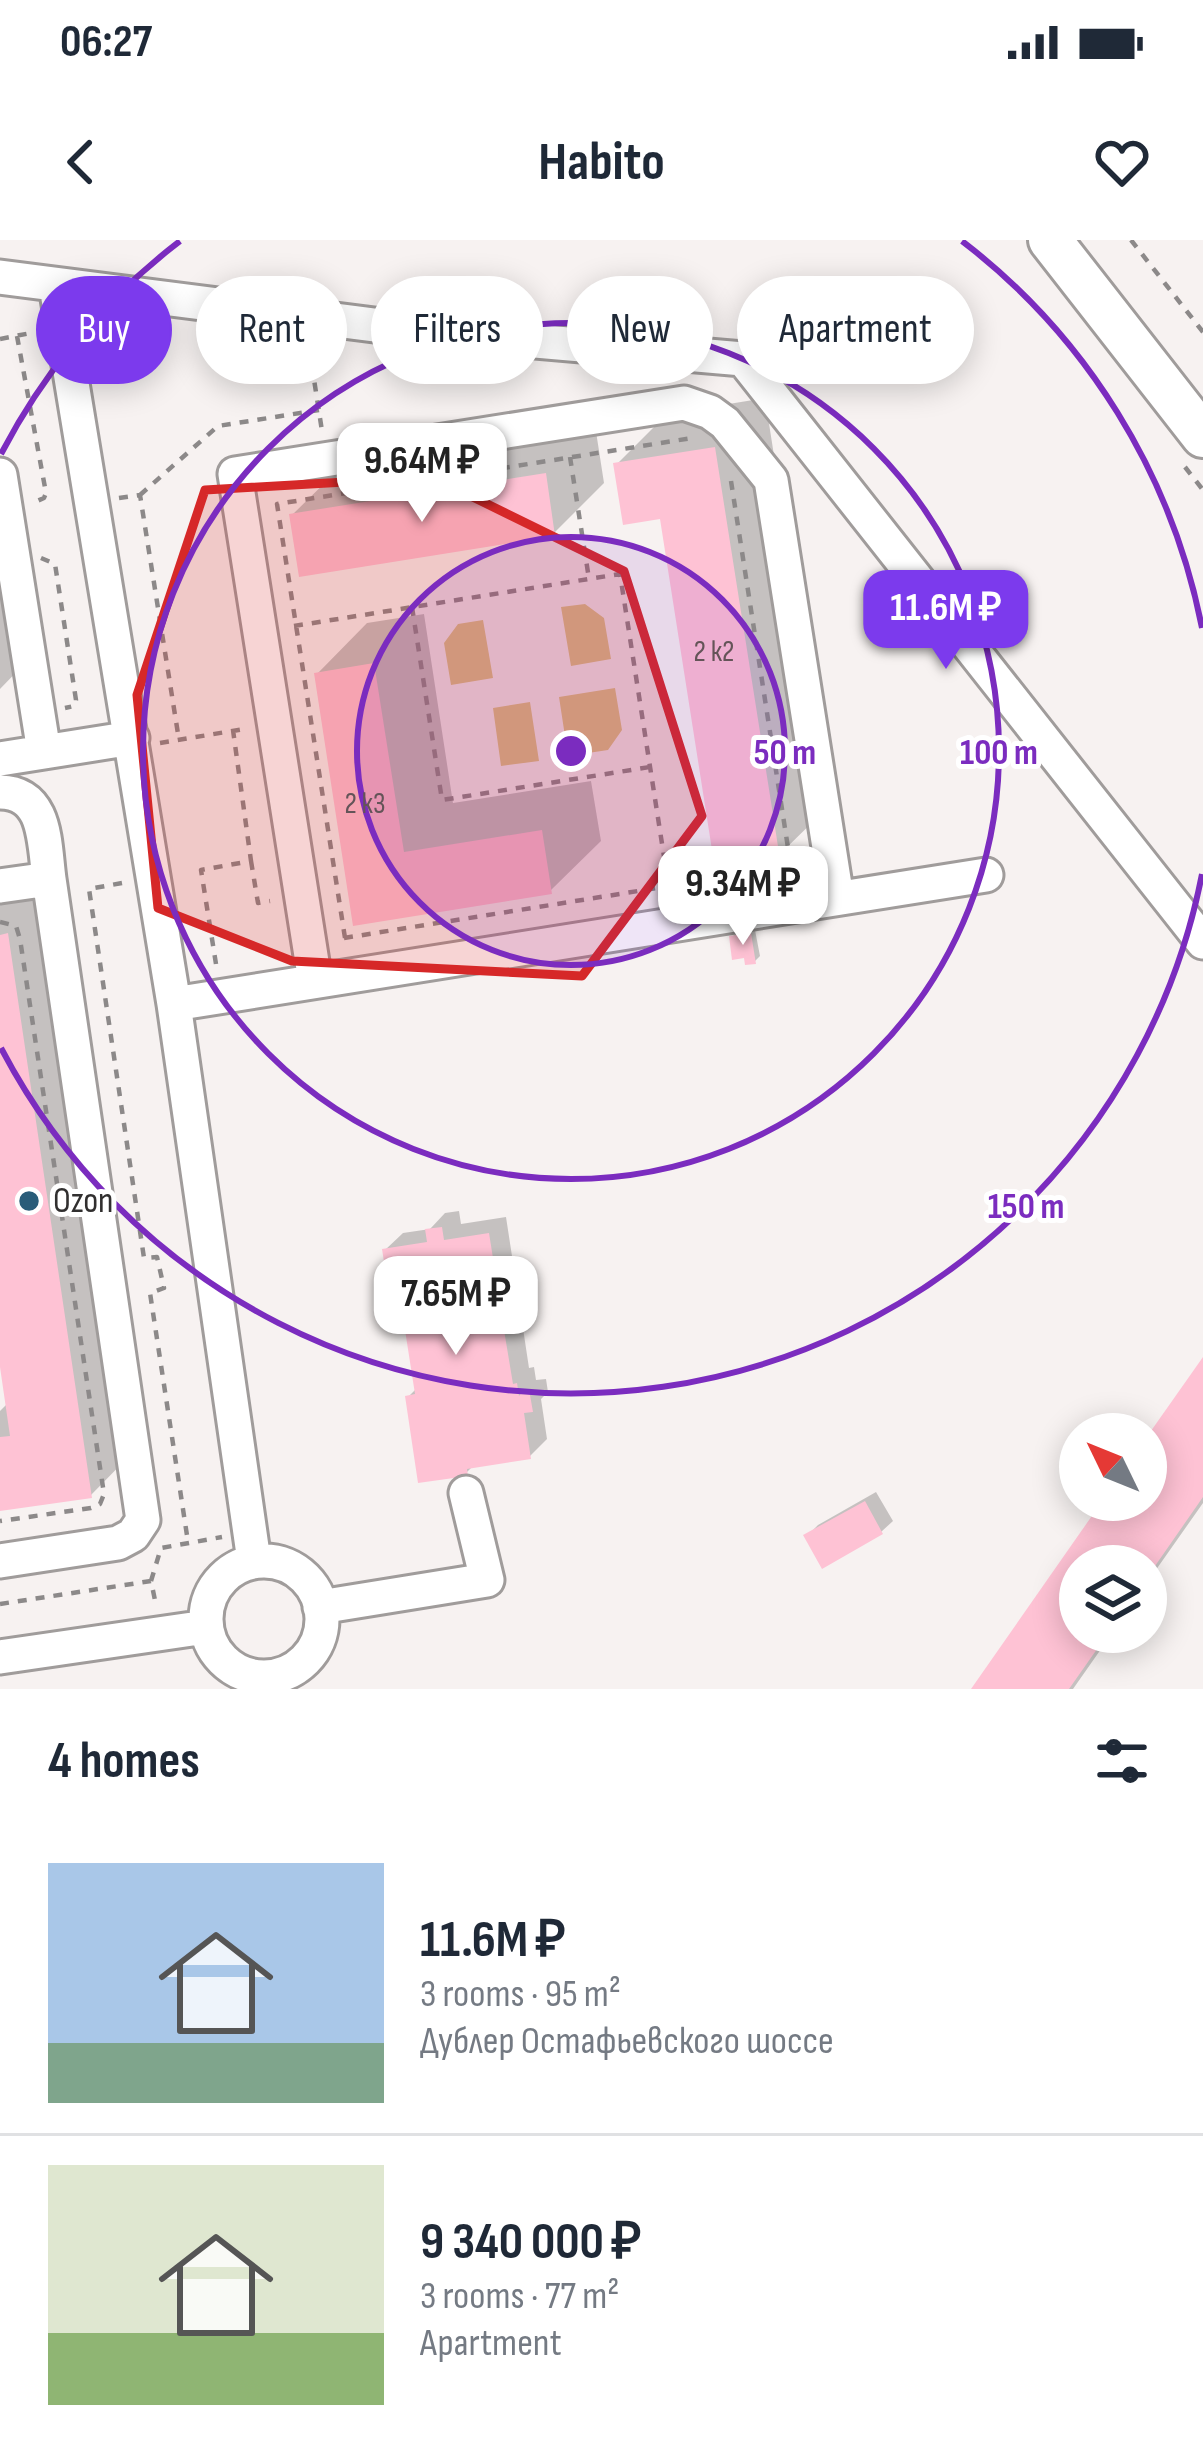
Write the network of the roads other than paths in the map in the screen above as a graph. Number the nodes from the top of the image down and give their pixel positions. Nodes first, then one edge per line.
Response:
1 (1050, 240) edge
2 (1087, 240) edge
3 (0, 278) edge
4 (36, 283) edge
5 (172, 300) edge
6 (74, 384) edge
7 (1203, 389) edge
8 (1203, 436) edge
9 (2, 490) edge
10 (141, 741) junction
11 (44, 752) junction
12 (0, 759) edge
13 (0, 792) edge
14 (986, 874) dead end
15 (49, 879) junction
16 (0, 886) edge
17 (837, 898) junction
18 (1203, 941) edge
19 (314, 981) junction
20 (174, 1004) junction
21 (466, 1493) dead end
22 (0, 1561) edge
23 (254, 1561) junction
24 (320, 1607) junction
25 (206, 1627) junction
26 (0, 1657) edge
27 (274, 1683) edge

1 - 8 main road
2 - 7 main road
3 - 4 street
5 - 18 street
6 - 10 street
9 - 11 street
10 - 11 street
10 - 20 street
11 - 12 street
13 - 15 street
14 - 17 street
15 - 16 street
15 - 22 street
17 - 19 street
17 - 19 street
19 - 20 street
20 - 23 street
21 - 24 street
23 - 24 street
23 - 25 street
24 - 27 street
25 - 26 street
25 - 27 street

